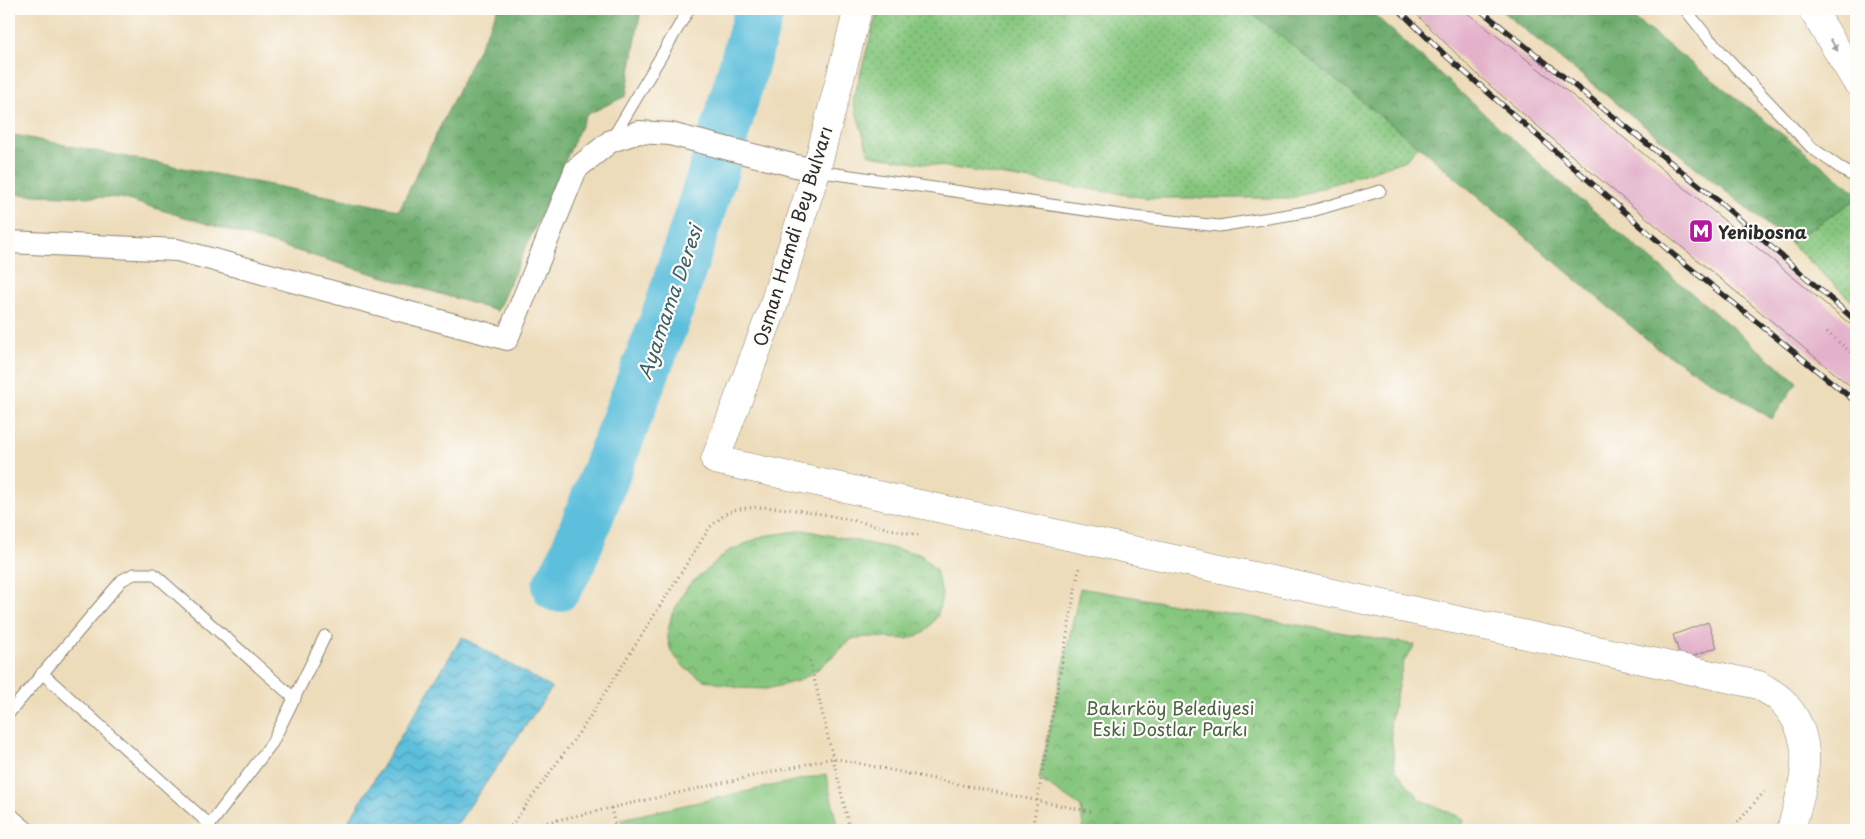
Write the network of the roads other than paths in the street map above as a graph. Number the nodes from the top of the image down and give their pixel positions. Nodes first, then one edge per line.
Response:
1 (689, 9) edge
2 (858, 9) edge
3 (1685, 9) edge
4 (1812, 9) edge
5 (1856, 81) edge
6 (611, 141) junction
7 (816, 171) junction
8 (1856, 175) edge
9 (1380, 191) dead end
10 (9, 242) edge
11 (325, 636) dead end
12 (42, 673) junction
13 (295, 699) junction
14 (9, 712) edge
15 (9, 812) edge
16 (208, 828) edge
17 (30, 830) edge
18 (1791, 830) edge

1 - 6 lane
2 - 7 street, Osman Hamdi Bey Bulvarı
3 - 8 lane
4 -> 5 street
6 - 7 street
6 - 10 street
7 - 9 lane
7 - 18 street, Osman Hamdi Bey Bulvarı
11 - 13 lane
12 - 13 lane
12 - 14 lane
12 - 16 lane
13 - 16 lane
15 - 17 lane

